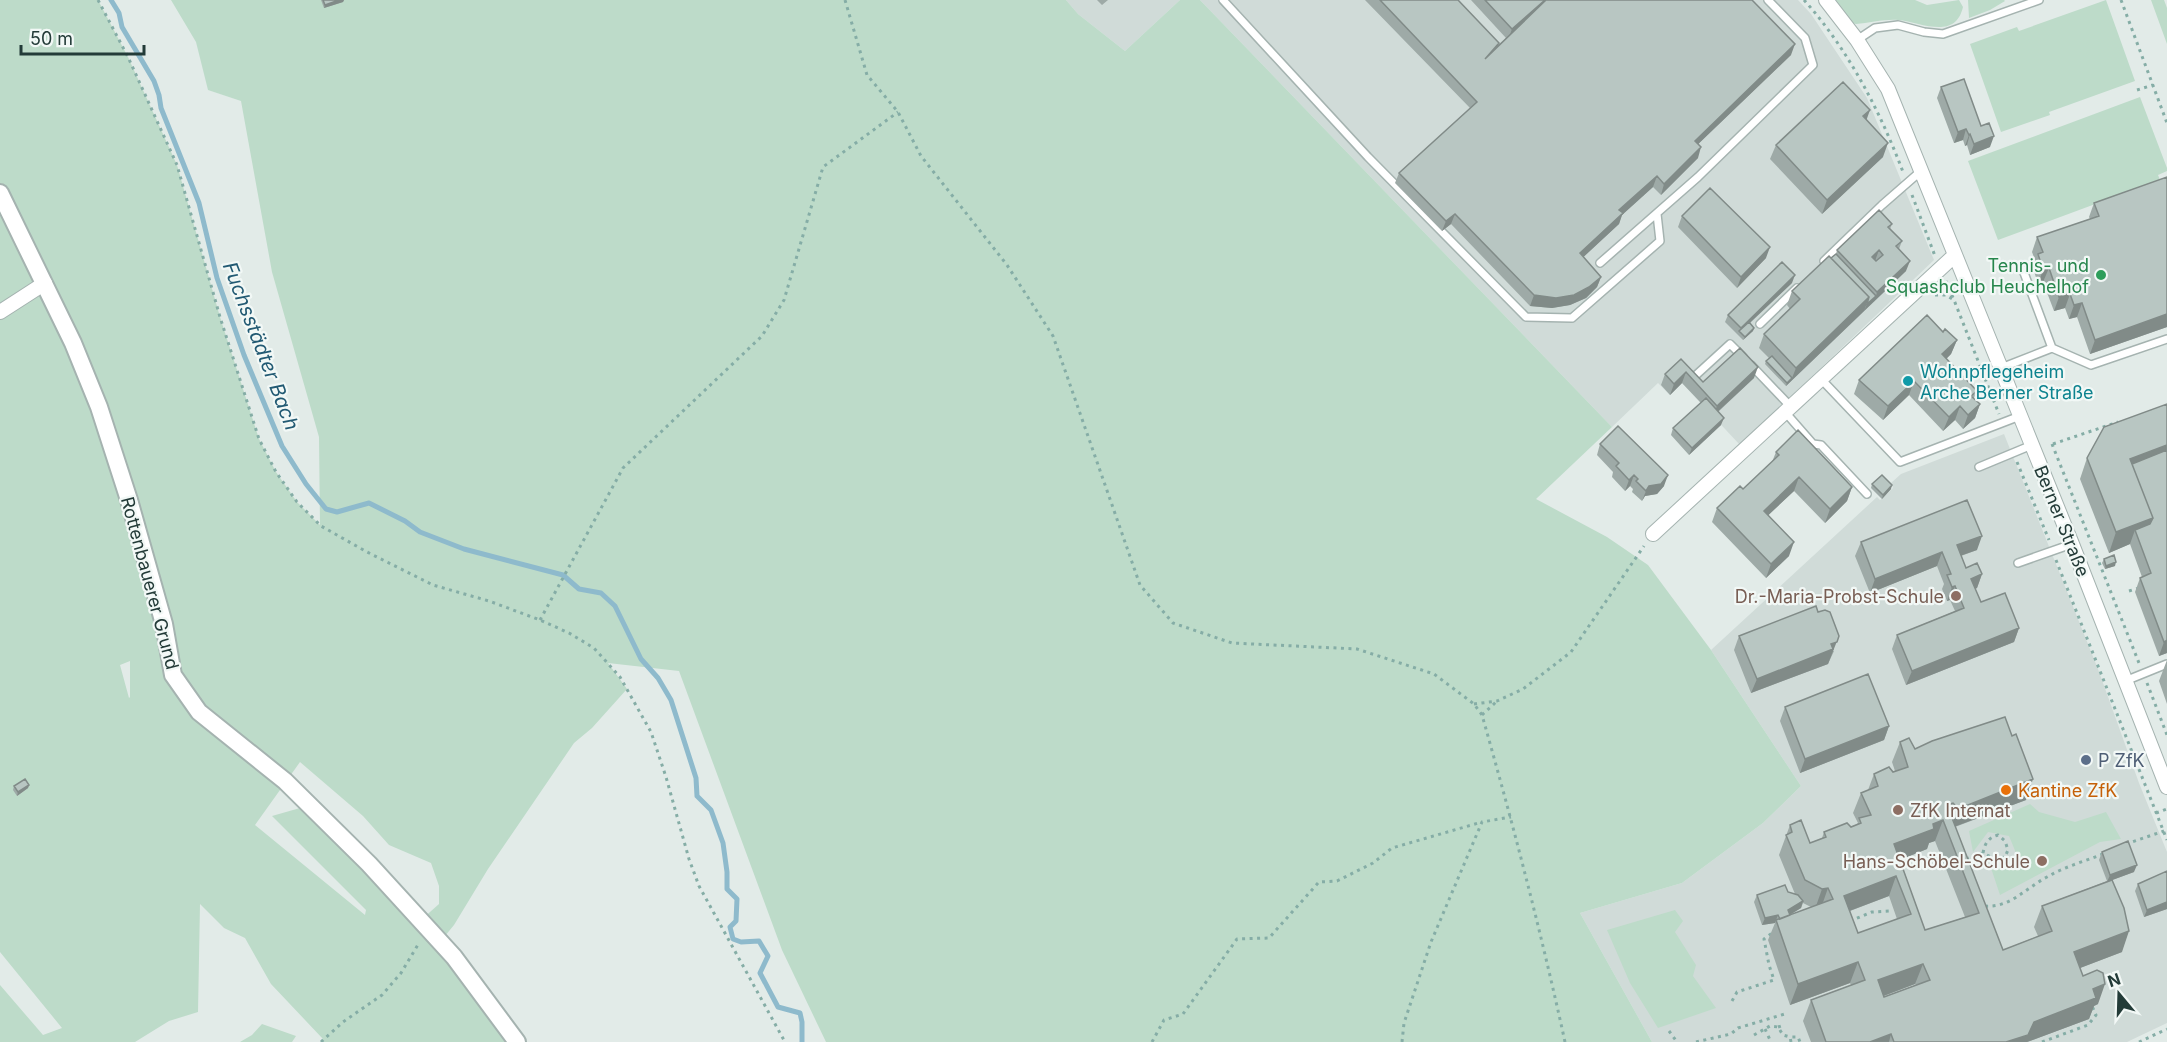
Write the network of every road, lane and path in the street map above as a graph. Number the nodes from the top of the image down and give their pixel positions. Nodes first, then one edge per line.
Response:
1 (98, 0) edge
2 (845, 0) edge
3 (1223, 0) edge
4 (1768, 0) edge
5 (1804, 0) edge
6 (1826, 0) edge
7 (2039, 0) edge
8 (2121, 0) edge
9 (1857, 40) junction
10 (2153, 85) junction
11 (2138, 90) dead end
12 (898, 112) junction
13 (2167, 123) edge
14 (1921, 171) junction
15 (1907, 183) junction
16 (0, 193) edge
17 (1657, 213) junction
18 (1955, 255) junction
19 (1600, 263) dead end
20 (1817, 268) edge
21 (1940, 269) junction
22 (2023, 270) dead end
23 (45, 283) junction
24 (1800, 284) edge
25 (1954, 300) dead end
26 (0, 312) edge
27 (1760, 324) dead end
28 (2167, 339) edge
29 (2052, 348) junction
30 (2001, 368) junction
31 (1695, 376) edge
32 (1821, 379) junction
33 (1788, 409) junction
34 (2020, 416) junction
35 (2125, 419) edge
36 (2052, 444) junction
37 (2033, 448) junction
38 (2013, 453) junction
39 (1979, 467) dead end
40 (1867, 494) dead end
41 (1653, 534) joint
42 (2072, 544) junction
43 (2053, 551) junction
44 (2018, 563) dead end
45 (2146, 585) edge
46 (2129, 591) dead end
47 (540, 620) junction
48 (2167, 664) edge
49 (2143, 674) junction
50 (2126, 681) junction
51 (1497, 701) junction
52 (1474, 704) junction
53 (1482, 715) junction
54 (2167, 735) edge
55 (2167, 787) edge
56 (2167, 809) edge
57 (2156, 813) junction
58 (1511, 817) junction
59 (1482, 822) junction
60 (2164, 831) junction
61 (2167, 840) edge
62 (2118, 848) edge
63 (2108, 852) edge
64 (1983, 853) junction
65 (1958, 861) edge
66 (1978, 906) edge
67 (1888, 911) dead end
68 (428, 928) junction
69 (1848, 928) edge
70 (1779, 931) edge
71 (1732, 1000) dead end
72 (2092, 1006) edge
73 (1788, 1013) dead end
74 (1784, 1025) dead end
75 (1778, 1027) junction
76 (1765, 1029) junction
77 (2167, 1029) edge
78 (1669, 1032) dead end
79 (1754, 1035) dead end
80 (1790, 1040) edge
81 (321, 1042) edge
82 (517, 1042) edge
83 (785, 1042) edge
84 (1152, 1042) edge
85 (1402, 1042) edge
86 (1565, 1042) edge
87 (1677, 1042) edge
88 (1696, 1042) edge
89 (1771, 1042) edge
90 (1800, 1042) edge
91 (2042, 1042) edge
92 (2139, 1042) edge

1 - 47 path
2 - 12 path
3 - 17 lane
4 - 17 lane
5 - 15 path
6 - 9 street, Berner Straße
7 - 9 lane
8 - 10 path
9 - 14 street, Berner Straße
10 - 11 path
10 - 13 path
12 - 47 path
12 - 52 path
14 - 15 lane
14 - 18 street, Berner Straße
15 - 20 lane
15 - 21 path
16 - 23 street, Rottenbauerer Grund
17 - 19 lane
18 - 21 street
18 - 30 street, Berner Straße
21 - 25 path
21 - 32 street
22 - 29 lane
23 - 26 street
23 - 68 street, Rottenbauerer Grund
24 - 27 lane
28 - 29 lane
29 - 30 lane
30 - 34 street, Berner Straße
31 - 33 lane
32 - 33 street
32 - 34 lane
33 - 40 lane
33 - 41 street
34 - 37 street, Berner Straße
35 - 36 path
36 - 37 path
36 - 49 path
37 - 38 lane
37 - 42 street, Berner Straße
38 - 39 lane
38 - 43 path
41 - 51 path
42 - 43 lane
42 - 50 street, Berner Straße
43 - 44 lane
43 - 57 path
45 - 46 path
47 - 83 path
48 - 49 lane
49 - 50 lane
49 - 54 path
50 - 55 street, Berner Straße
51 - 52 path
51 - 53 path
52 - 53 path
53 - 58 path
56 - 57 path
57 - 60 path
58 - 59 path
58 - 86 path
59 - 84 path
59 - 85 path
60 - 61 path
60 - 62 path
63 - 66 path
64 - 64 path
64 - 65 path
67 - 69 path
68 - 81 path
68 - 82 street, Rottenbauerer Grund
70 - 71 path
72 - 91 path
73 - 88 path
74 - 75 path
75 - 76 path
75 - 80 path
76 - 79 path
76 - 89 path
77 - 92 path
78 - 87 path
80 - 90 path

